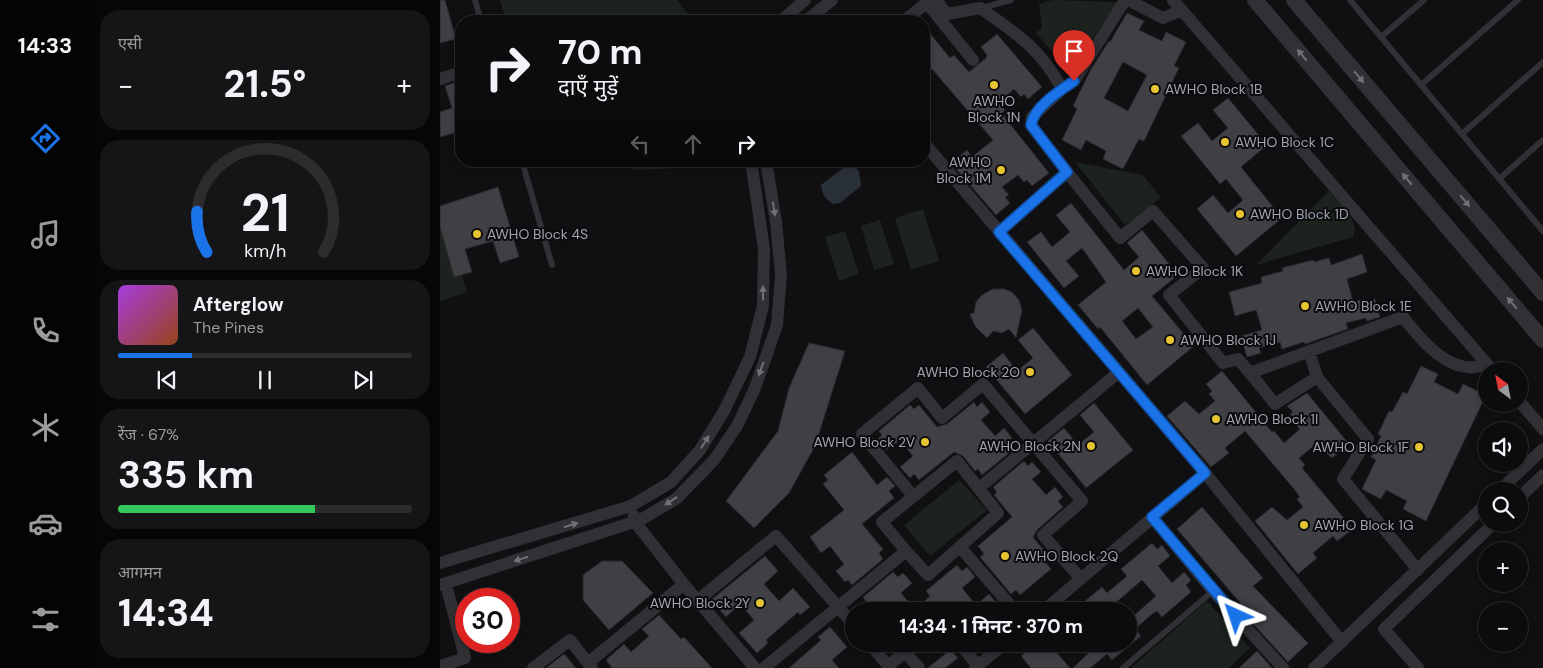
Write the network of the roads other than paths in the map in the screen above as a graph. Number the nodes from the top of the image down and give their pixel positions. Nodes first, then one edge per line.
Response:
1 (475, 0) edge
2 (832, 0) edge
3 (1011, 0) edge
4 (1126, 0) edge
5 (1173, 0) edge
6 (1255, 0) edge
7 (1294, 0) edge
8 (1350, 0) edge
9 (1424, 0) edge
10 (1518, 0) edge
11 (803, 1) edge
12 (931, 1) edge
13 (980, 8) junction
14 (1182, 10) junction
15 (479, 15) edge
16 (788, 15) edge
17 (811, 15) edge
18 (817, 15) edge
19 (912, 15) edge
20 (1381, 37) junction
21 (973, 60) dead end
22 (1543, 62) edge
23 (455, 74) edge
24 (440, 79) edge
25 (1422, 85) junction
26 (1062, 89) junction
27 (1462, 134) junction
28 (1543, 140) edge
29 (930, 150) edge
30 (524, 167) edge
31 (753, 167) edge
32 (767, 167) edge
33 (1067, 172) junction
34 (1499, 178) junction
35 (1540, 222) edge
36 (1543, 231) edge
37 (999, 232) junction
38 (552, 265) dead end
39 (1543, 293) edge
40 (1543, 340) edge
41 (1309, 351) junction
42 (1486, 362) edge
43 (1478, 368) edge
44 (1119, 372) junction
45 (1250, 373) junction
46 (1317, 376) junction
47 (1528, 412) edge
48 (1543, 430) edge
49 (1032, 442) junction
50 (1543, 449) edge
51 (1205, 473) junction
52 (1543, 475) edge
53 (1508, 482) edge
54 (979, 488) junction
55 (1528, 489) edge
56 (914, 496) junction
57 (631, 506) junction
58 (1478, 512) edge
59 (1152, 517) junction
60 (636, 522) junction
61 (1485, 532) edge
62 (960, 547) junction
63 (906, 551) junction
64 (440, 564) edge
65 (1418, 570) junction
66 (1081, 579) junction
67 (443, 584) edge
68 (684, 584) junction
69 (1213, 591) junction
70 (698, 601) junction
71 (1007, 602) edge
72 (1054, 602) edge
73 (839, 607) junction
74 (845, 614) edge
75 (1342, 642) junction
76 (877, 652) edge
77 (906, 652) edge
78 (912, 652) edge
79 (966, 652) edge
80 (994, 652) edge
81 (466, 663) edge
82 (440, 666) edge
83 (590, 666) edge
84 (889, 667) edge
85 (976, 667) edge
86 (533, 668) edge
87 (755, 668) edge
88 (764, 668) edge
89 (919, 668) edge
90 (1123, 668) edge
91 (1283, 668) edge
92 (1314, 668) edge
93 (1418, 668) edge

1 - 15 lane
2 - 18 street
3 - 13 lane
4 - 14 street
4 - 26 street
5 - 14 street
40 -> 6 street
7 -> 39 street
8 - 20 lane
9 - 20 lane
10 - 25 lane
11 - 16 street
11 - 17 street
12 - 13 street
12 - 19 street
12 - 21 street
13 - 26 street
14 - 42 street
20 - 25 lane
22 - 27 lane
23 - 24 street
25 - 27 lane
26 - 33 street
27 - 34 lane
28 - 34 lane
29 - 37 street
30 - 38 lane
57 -> 31 street
32 -> 60 street
33 - 37 street
33 - 45 street
34 - 35 lane
35 - 36 lane
37 - 44 street
41 - 43 street
41 - 45 street
41 - 46 street
44 - 49 street
44 - 51 street
45 - 46 street
46 - 65 street
47 - 48 street
49 - 54 street
49 - 56 street
49 - 66 street
50 - 53 street
51 - 59 street
51 - 75 street
52 - 55 street
54 - 56 street
54 - 62 street
56 - 63 street
57 - 60 street
64 -> 57 street
58 - 65 street
59 - 66 street
59 - 69 street
60 -> 67 street
60 - 68 street
61 - 93 street
62 - 63 street
62 - 71 street
63 - 73 street
65 - 75 street
66 - 72 street
67 - 81 street
68 - 70 street
68 - 83 street
69 - 90 lane
69 - 91 street
70 - 73 street
70 - 87 street
73 - 74 street
73 - 88 street
75 - 92 street
76 - 84 street
77 - 84 street
78 - 89 street
79 - 85 street
80 - 85 street
81 - 82 street
83 - 86 street

